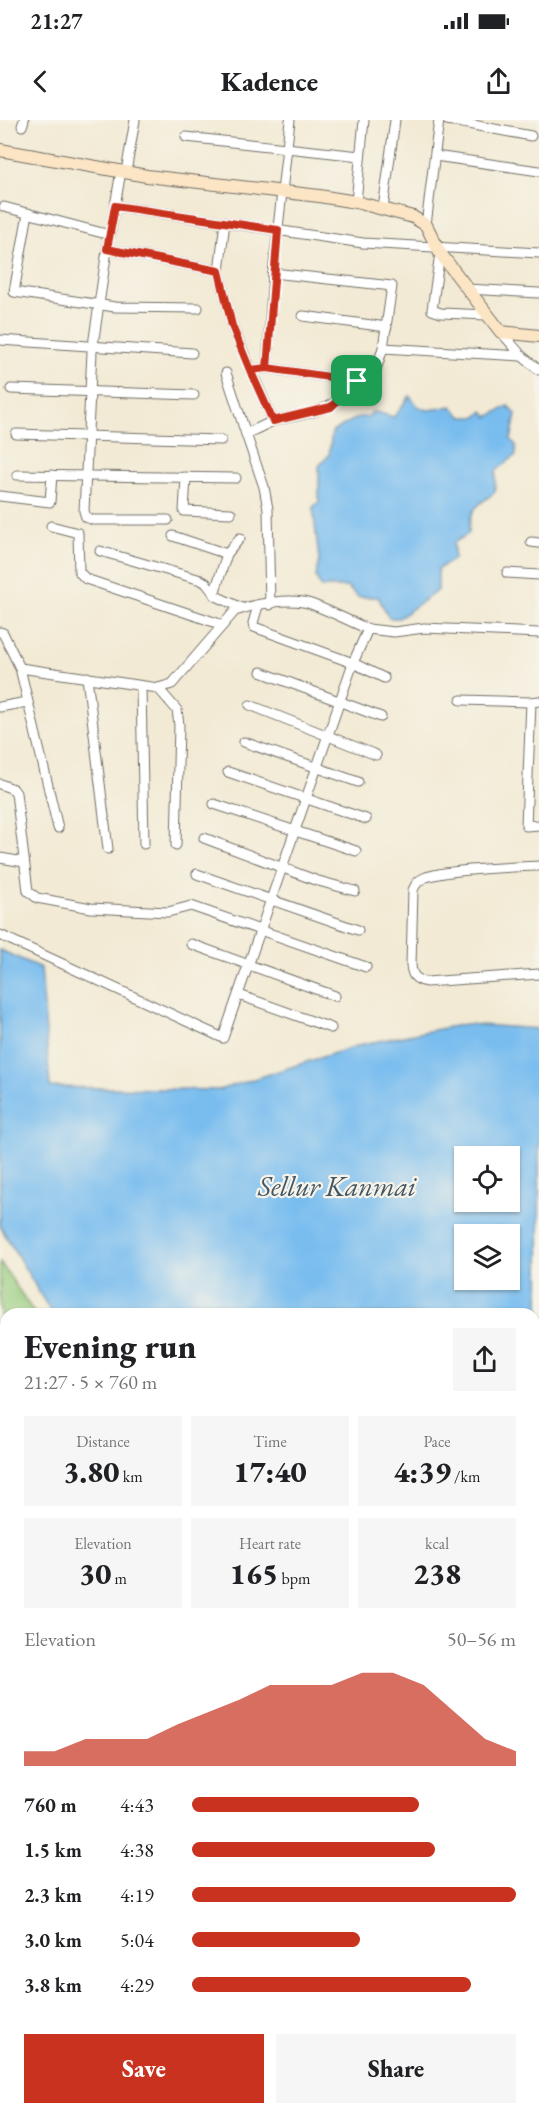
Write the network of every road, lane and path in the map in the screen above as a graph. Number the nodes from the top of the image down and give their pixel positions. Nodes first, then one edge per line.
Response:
1 (135, 120) edge
2 (290, 120) edge
3 (364, 120) edge
4 (395, 120) edge
5 (439, 120) edge
6 (447, 120) edge
7 (186, 136) dead end
8 (531, 136) dead end
9 (288, 148) junction
10 (0, 150) edge
11 (360, 156) junction
12 (435, 156) junction
13 (539, 171) edge
14 (123, 172) junction
15 (284, 190) junction
16 (356, 202) junction
17 (115, 206) junction
18 (4, 207) dead end
19 (383, 209) junction
20 (28, 213) junction
21 (225, 222) junction
22 (426, 225) junction
23 (278, 230) junction
24 (110, 235) junction
25 (107, 249) junction
26 (439, 250) junction
27 (539, 253) edge
28 (219, 271) junction
29 (273, 273) junction
30 (467, 289) junction
31 (539, 293) edge
32 (98, 304) junction
33 (198, 308) dead end
34 (487, 315) junction
35 (303, 316) dead end
36 (387, 327) junction
37 (501, 332) junction
38 (539, 336) edge
39 (0, 340) edge
40 (93, 347) junction
41 (383, 348) junction
42 (192, 353) dead end
43 (522, 356) junction
44 (267, 368) junction
45 (250, 370) junction
46 (539, 370) edge
47 (226, 373) dead end
48 (357, 381) junction
49 (11, 389) dead end
50 (90, 392) junction
51 (194, 395) dead end
52 (273, 421) junction
53 (16, 434) dead end
54 (246, 434) junction
55 (89, 436) junction
56 (221, 440) dead end
57 (17, 475) dead end
58 (52, 475) junction
59 (87, 475) junction
60 (186, 477) junction
61 (236, 478) dead end
62 (0, 496) edge
63 (231, 513) dead end
64 (168, 520) dead end
65 (51, 526) dead end
66 (173, 536) dead end
67 (240, 538) dead end
68 (100, 551) dead end
69 (227, 554) junction
70 (507, 573) dead end
71 (539, 575) edge
72 (214, 594) junction
73 (270, 605) junction
74 (258, 606) junction
75 (242, 608) junction
76 (223, 625) junction
77 (368, 629) junction
78 (0, 632) edge
79 (539, 633) edge
80 (353, 663) junction
81 (20, 668) junction
82 (261, 672) dead end
83 (87, 677) junction
84 (384, 678) dead end
85 (141, 686) junction
86 (158, 688) junction
87 (461, 700) dead end
88 (340, 701) junction
89 (535, 701) edge
90 (27, 702) junction
91 (250, 705) dead end
92 (0, 707) edge
93 (381, 717) dead end
94 (328, 735) junction
95 (244, 742) dead end
96 (376, 755) dead end
97 (317, 769) junction
98 (228, 772) dead end
99 (358, 782) dead end
100 (0, 784) edge
101 (307, 800) junction
102 (214, 804) dead end
103 (366, 819) dead end
104 (539, 825) edge
105 (58, 828) dead end
106 (296, 832) junction
107 (204, 838) dead end
108 (144, 844) dead end
109 (176, 845) dead end
110 (108, 849) dead end
111 (356, 851) dead end
112 (0, 858) edge
113 (24, 862) junction
114 (539, 866) edge
115 (284, 868) junction
116 (197, 874) dead end
117 (355, 891) dead end
118 (272, 901) junction
119 (262, 930) junction
120 (358, 930) dead end
121 (0, 935) edge
122 (190, 944) dead end
123 (249, 966) junction
124 (366, 967) dead end
125 (539, 974) edge
126 (238, 995) junction
127 (335, 996) dead end
128 (331, 1028) dead end

1 - 14 street
2 - 9 street
3 - 11 street
4 - 19 street
5 - 12 street
6 - 8 street
7 - 9 street
9 - 11 street
9 - 15 street
10 - 14 street
11 - 16 street
12 - 13 street
12 - 22 street
14 - 15 street
14 - 17 street
15 - 16 street
15 - 23 street
16 - 19 street
17 - 21 street
17 - 24 street
18 - 20 street
19 - 22 street
20 - 24 street
20 - 32 street
21 - 23 street
21 - 28 street
22 - 26 street
23 - 26 street
23 - 29 street
24 - 25 street
25 - 28 street
25 - 32 street
26 - 27 street
26 - 30 street
26 - 34 street
28 - 45 street
29 - 36 street
29 - 44 street
30 - 31 street
30 - 34 street
32 - 33 street
32 - 40 street
34 - 37 street
35 - 36 street
36 - 41 street
37 - 38 street
37 - 43 street
39 - 40 street
40 - 42 street
40 - 50 street
41 - 43 street
41 - 48 street
43 - 46 street
44 - 45 street
44 - 48 street
45 - 52 street
47 - 54 street
48 - 52 street
49 - 50 street
50 - 51 street
50 - 55 street
52 - 54 street
53 - 55 street
54 - 73 street
55 - 56 street
55 - 59 street
57 - 58 street
58 - 59 street
58 - 62 street
59 - 60 street
59 - 64 street
60 - 61 street
60 - 63 street
65 - 76 street
66 - 69 street
67 - 69 street
68 - 72 street
69 - 72 street
70 - 71 street
72 - 75 street
73 - 74 street
73 - 77 street
74 - 75 street
74 - 80 street
75 - 76 street
76 - 86 street
77 - 79 street
77 - 80 street
78 - 81 street
80 - 84 street
80 - 88 street
81 - 83 street
81 - 90 street
82 - 88 street
83 - 85 street
83 - 110 street
85 - 86 street
85 - 108 street
86 - 109 street
87 - 89 street
88 - 93 street
88 - 94 street
89 - 104 street
90 - 92 street
90 - 105 street
91 - 94 street
94 - 96 street
94 - 97 street
95 - 97 street
97 - 99 street
97 - 101 street
98 - 101 street
100 - 113 street
101 - 103 street
101 - 106 street
102 - 106 street
106 - 111 street
106 - 115 street
107 - 115 street
112 - 113 street
113 - 119 street
114 - 125 street
115 - 117 street
115 - 118 street
116 - 118 street
118 - 119 street
118 - 120 street
119 - 123 street
119 - 124 street
121 - 126 street
122 - 123 street
123 - 126 street
123 - 127 street
126 - 128 street

